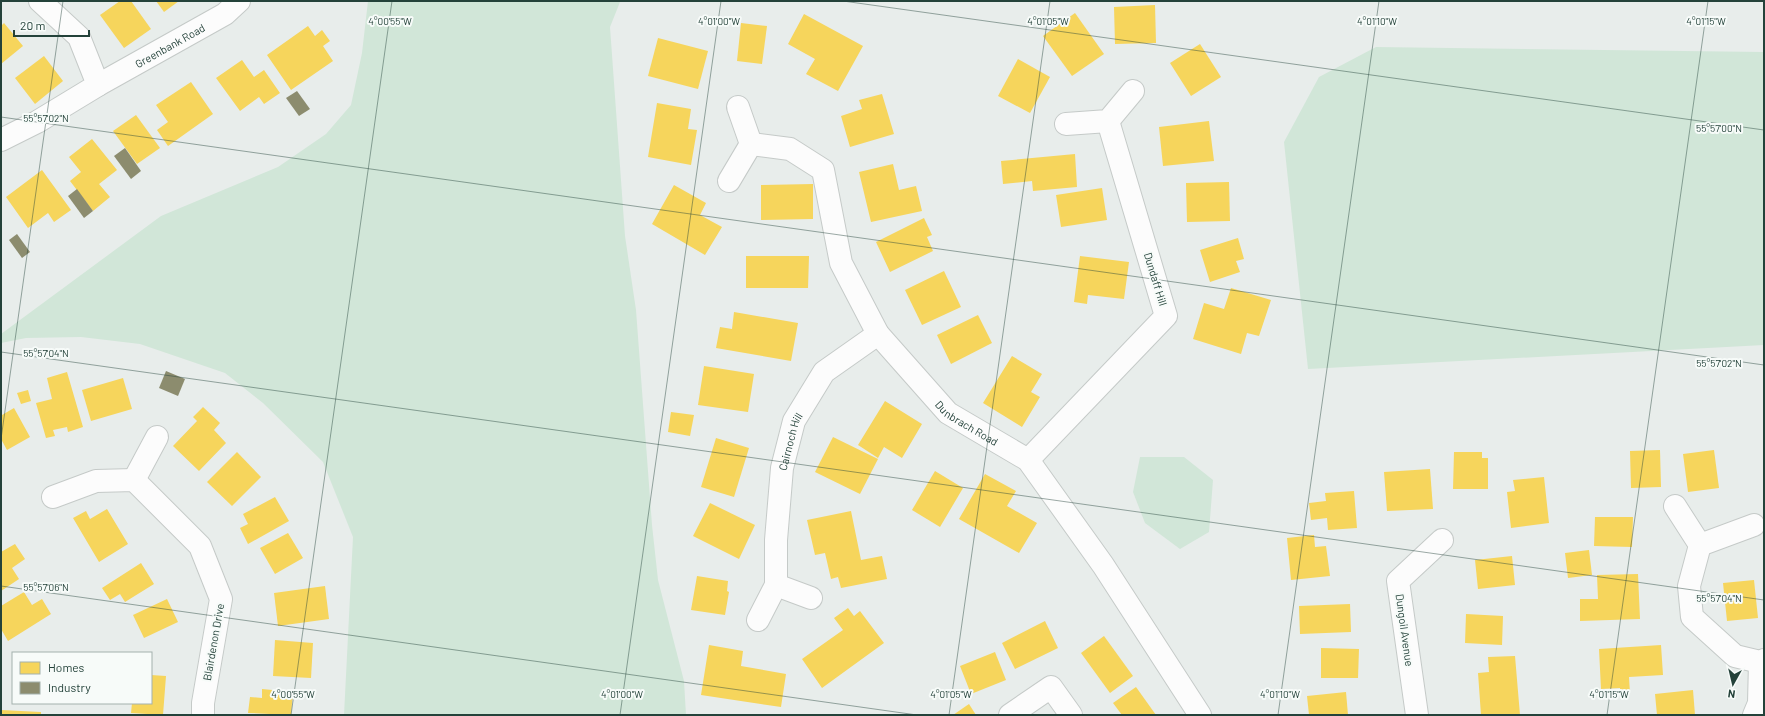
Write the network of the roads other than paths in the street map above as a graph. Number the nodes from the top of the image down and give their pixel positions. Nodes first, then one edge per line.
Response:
1 (40, 1) edge
2 (239, 1) edge
3 (98, 85) junction
4 (1133, 91) dead end
5 (738, 107) dead end
6 (1108, 121) junction
7 (1066, 124) dead end
8 (1, 140) edge
9 (751, 144) junction
10 (729, 181) dead end
11 (878, 334) junction
12 (157, 437) dead end
13 (1028, 460) junction
14 (134, 480) junction
15 (53, 497) dead end
16 (1675, 506) dead end
17 (1754, 525) dead end
18 (1442, 540) dead end
19 (1700, 545) junction
20 (776, 585) junction
21 (811, 598) dead end
22 (758, 620) dead end
23 (1762, 661) edge
24 (203, 715) edge
25 (1010, 715) edge
26 (1071, 715) edge
27 (1200, 715) edge
28 (1417, 715) edge
29 (1754, 715) edge

1 - 3 street
2 - 3 street, Greenbank Road
3 - 8 street, Greenbank Road
4 - 6 street
5 - 9 street
6 - 7 street
6 - 13 street, Dundaff Hill
9 - 10 street
9 - 11 street, Dunbrach Road
11 - 13 street, Dunbrach Road
11 - 20 street, Cairnoch Hill
12 - 14 street
13 - 27 street, Dunbrach Road
14 - 15 street
14 - 24 street, Blairdenon Drive
16 - 19 street
17 - 19 street
18 - 28 street, Dungoil Avenue
19 - 23 street
20 - 21 street
20 - 22 street, Cairnoch Hill
23 - 29 street
25 - 26 street

